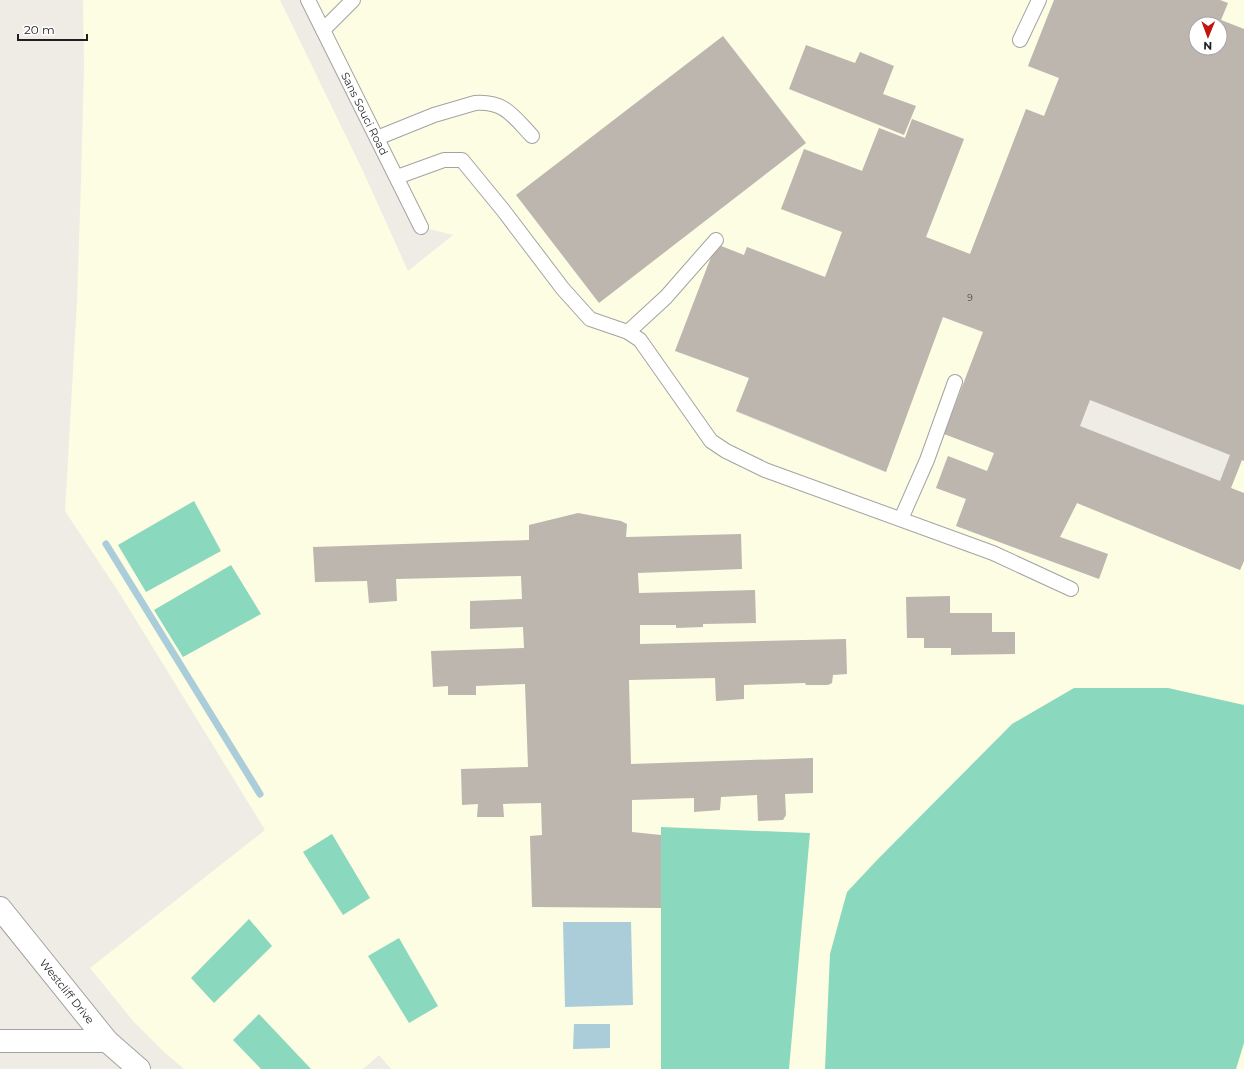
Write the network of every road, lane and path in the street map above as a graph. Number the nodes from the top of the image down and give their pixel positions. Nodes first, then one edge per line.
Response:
1 (308, 0) edge
2 (353, 0) edge
3 (1039, 0) edge
4 (323, 30) junction
5 (1020, 40) dead end
6 (532, 136) dead end
7 (377, 138) junction
8 (397, 177) junction
9 (421, 227) dead end
10 (716, 240) dead end
11 (628, 332) junction
12 (955, 382) dead end
13 (901, 519) junction
14 (1071, 589) dead end
15 (0, 908) edge
16 (0, 1041) edge
17 (107, 1041) junction
18 (139, 1069) edge

1 - 4 lane, Sans Souci Road
2 - 4 lane
3 - 5 lane
4 - 7 lane, Sans Souci Road
6 - 7 lane
7 - 8 lane, Sans Souci Road
8 - 9 lane, Sans Souci Road
8 - 11 lane
10 - 11 lane
11 - 13 lane
12 - 13 lane
13 - 14 lane
15 - 17 street, Westcliff Drive
16 - 17 street
17 - 18 street, Westcliff Drive

